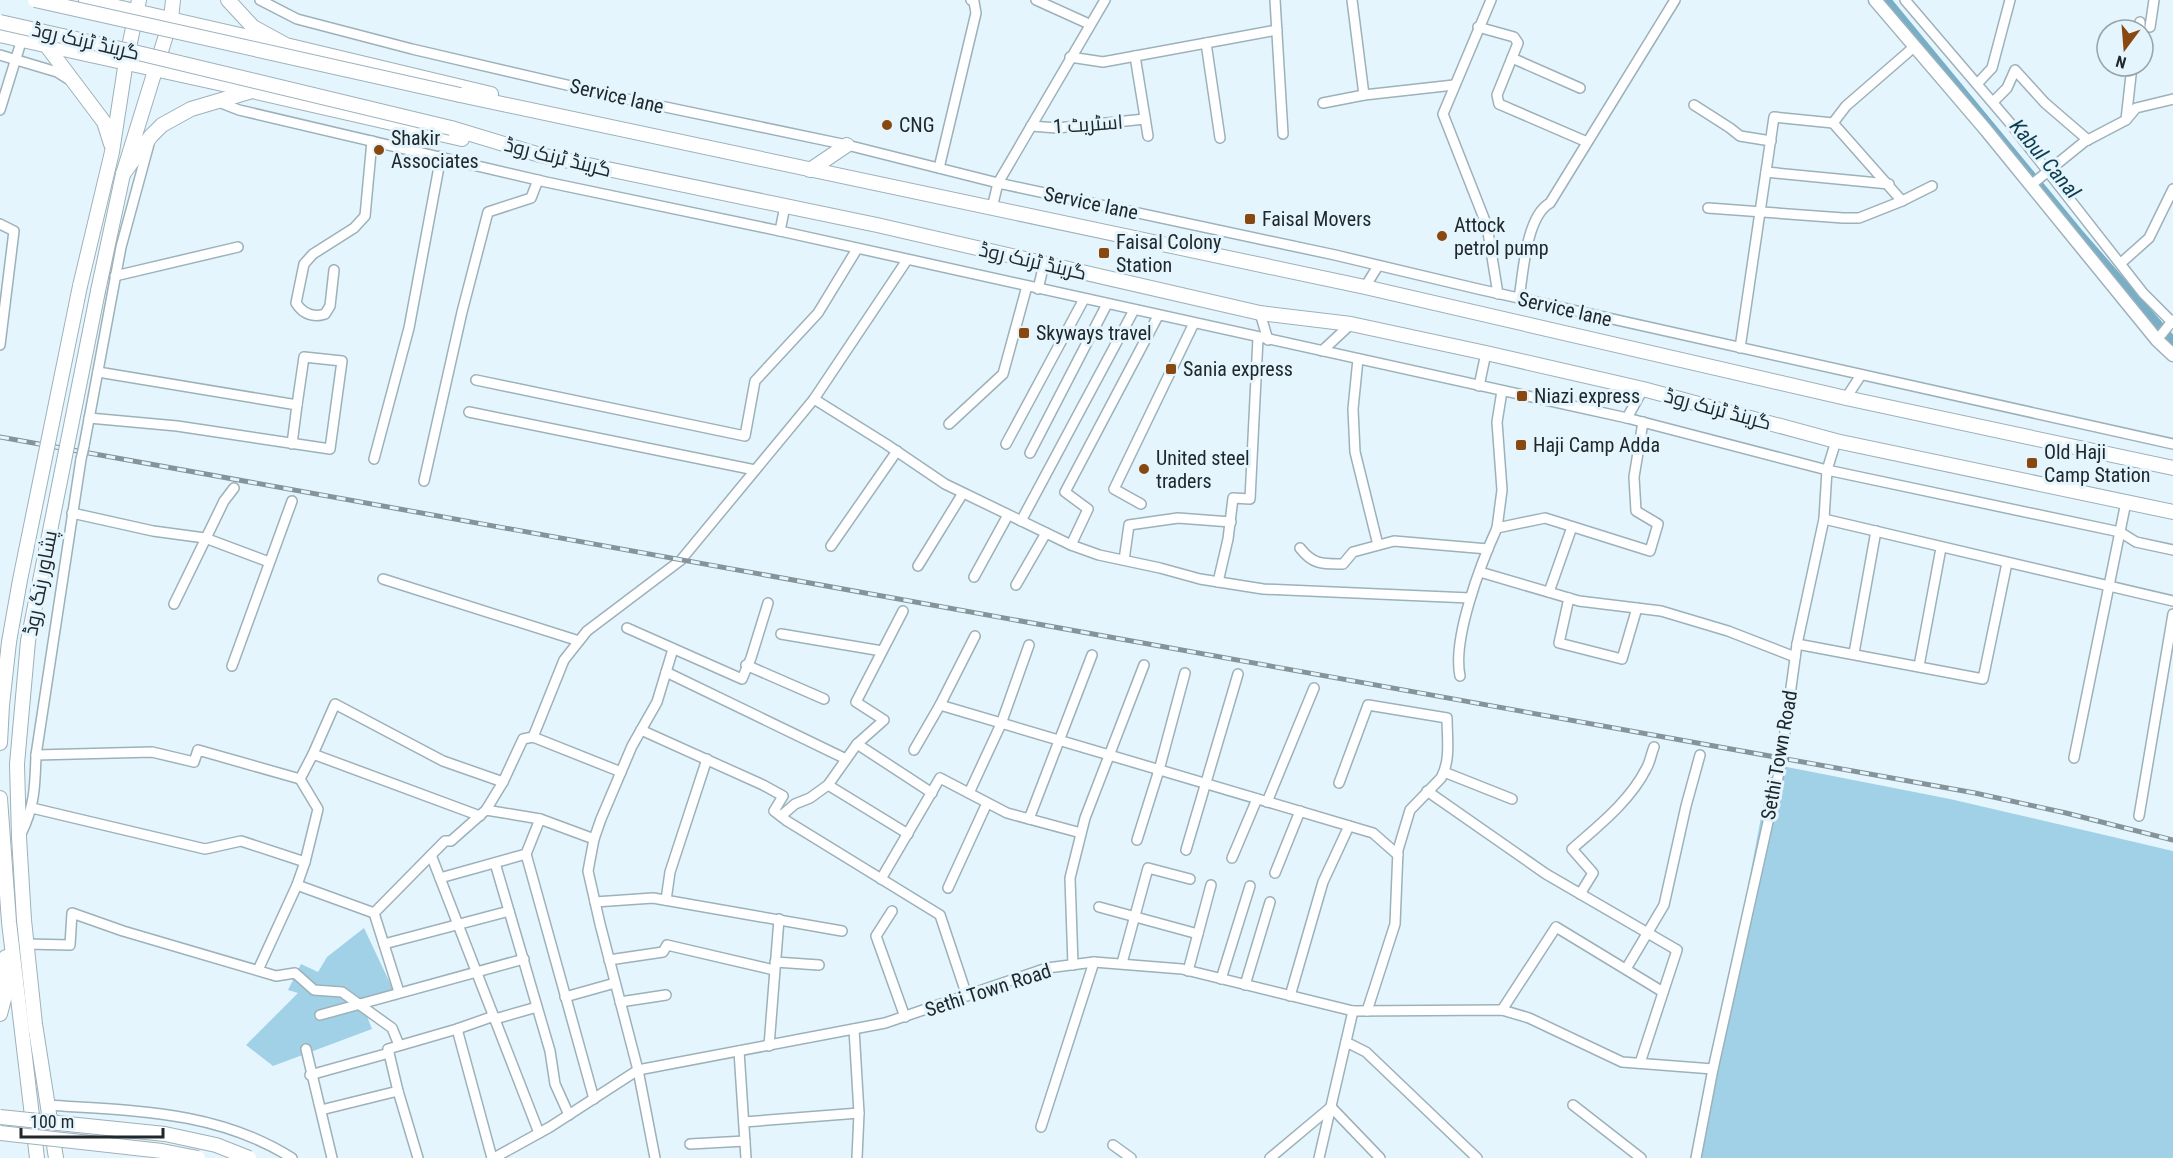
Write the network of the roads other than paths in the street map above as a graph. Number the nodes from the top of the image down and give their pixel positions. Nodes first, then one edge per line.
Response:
1 (35, 0) edge
2 (86, 0) edge
3 (173, 0) edge
4 (228, 0) edge
5 (260, 0) edge
6 (971, 0) edge
7 (1036, 0) edge
8 (1105, 0) edge
9 (1275, 0) edge
10 (1352, 0) edge
11 (1491, 0) edge
12 (1675, 0) edge
13 (1875, 0) edge
14 (1905, 0) edge
15 (2010, 0) edge
16 (2154, 0) edge
17 (138, 5) edge
18 (2151, 18) edge
19 (171, 19) junction
20 (0, 22) edge
21 (1089, 24) junction
22 (1478, 27) junction
23 (1277, 30) junction
24 (0, 35) edge
25 (22, 39) junction
26 (1206, 43) junction
27 (46, 45) junction
28 (286, 45) junction
29 (1914, 47) junction
30 (0, 55) edge
31 (1136, 56) junction
32 (1070, 57) junction
33 (15, 58) junction
34 (1512, 58) junction
35 (126, 61) junction
36 (156, 69) junction
37 (2131, 78) edge
38 (1977, 84) junction
39 (1454, 85) junction
40 (78, 86) junction
41 (1580, 88) dead end
42 (252, 91) junction
43 (1364, 95) junction
44 (2173, 99) edge
45 (216, 101) junction
46 (1993, 102) junction
47 (1323, 104) dead end
48 (1694, 105) dead end
49 (0, 110) edge
50 (550, 114) junction
51 (1145, 119) junction
52 (2126, 120) junction
53 (1833, 123) junction
54 (1031, 126) junction
55 (1283, 134) dead end
56 (152, 136) junction
57 (1148, 136) dead end
58 (1220, 138) dead end
59 (2088, 140) junction
60 (372, 141) junction
61 (1771, 141) junction
62 (1587, 142) junction
63 (847, 145) junction
64 (112, 152) junction
65 (540, 155) junction
66 (441, 156) junction
67 (939, 168) junction
68 (810, 170) junction
69 (1766, 172) junction
70 (2048, 172) junction
71 (123, 174) junction
72 (538, 180) junction
73 (998, 183) junction
74 (1888, 184) junction
75 (2031, 185) junction
76 (1932, 186) dead end
77 (2173, 189) edge
78 (1902, 201) junction
79 (785, 206) junction
80 (992, 208) junction
81 (1708, 208) dead end
82 (1761, 211) junction
83 (0, 224) edge
84 (780, 231) junction
85 (238, 247) dead end
86 (857, 249) junction
87 (907, 260) junction
88 (2121, 263) junction
89 (1044, 264) junction
90 (1378, 266) junction
91 (334, 270) dead end
92 (115, 276) junction
93 (1027, 286) junction
94 (1365, 287) junction
95 (1038, 289) junction
96 (1498, 294) junction
97 (1084, 299) junction
98 (1519, 299) junction
99 (1107, 304) junction
100 (1134, 310) junction
101 (1260, 313) junction
102 (1158, 316) junction
103 (2172, 322) edge
104 (1194, 323) junction
105 (1351, 324) junction
106 (1263, 339) junction
107 (2158, 339) junction
108 (0, 345) edge
109 (1740, 348) junction
110 (1323, 351) junction
111 (1486, 353) junction
112 (2173, 356) edge
113 (1358, 359) junction
114 (98, 372) junction
115 (1862, 375) junction
116 (476, 380) dead end
117 (1479, 386) junction
118 (1643, 389) junction
119 (1502, 391) junction
120 (1846, 398) junction
121 (814, 399) junction
122 (297, 405) junction
123 (469, 412) dead end
124 (89, 418) junction
125 (1627, 418) junction
126 (1643, 422) junction
127 (949, 424) dead end
128 (1836, 441) junction
129 (292, 444) junction
130 (1006, 444) dead end
131 (2173, 444) edge
132 (897, 451) junction
133 (1030, 453) dead end
134 (374, 459) dead end
135 (2173, 468) edge
136 (755, 470) junction
137 (1827, 470) junction
138 (424, 481) dead end
139 (234, 488) dead end
140 (963, 493) junction
141 (292, 501) dead end
142 (2126, 502) junction
143 (1142, 504) dead end
144 (2173, 512) edge
145 (72, 513) junction
146 (1008, 515) junction
147 (1824, 519) junction
148 (1021, 521) junction
149 (1231, 522) junction
150 (1572, 527) junction
151 (1497, 528) junction
152 (1876, 531) junction
153 (2120, 532) junction
154 (1046, 533) junction
155 (205, 538) junction
156 (1071, 545) junction
157 (1378, 545) junction
158 (831, 546) dead end
159 (1300, 548) dead end
160 (1941, 548) junction
161 (1488, 549) junction
162 (2173, 550) edge
163 (1124, 560) junction
164 (269, 562) junction
165 (2007, 563) junction
166 (918, 566) dead end
167 (1480, 572) junction
168 (974, 577) dead end
169 (383, 579) dead end
170 (1218, 582) junction
171 (1016, 585) dead end
172 (2108, 586) junction
173 (1549, 592) junction
174 (1470, 598) junction
175 (1569, 598) junction
176 (2173, 601) edge
177 (768, 603) dead end
178 (174, 604) dead end
179 (1637, 608) junction
180 (903, 611) dead end
181 (2173, 614) edge
182 (627, 628) dead end
183 (781, 634) dead end
184 (975, 636) dead end
185 (579, 641) junction
186 (1797, 644) junction
187 (1029, 645) dead end
188 (673, 649) junction
189 (882, 651) junction
190 (1854, 653) junction
191 (1092, 655) dead end
192 (1795, 657) junction
193 (746, 665) junction
194 (232, 666) dead end
195 (1144, 666) dead end
196 (1919, 666) junction
197 (666, 672) junction
198 (1185, 672) dead end
199 (1238, 674) dead end
200 (1460, 676) dead end
201 (1314, 688) dead end
202 (824, 699) dead end
203 (940, 705) junction
204 (1000, 724) junction
205 (641, 730) junction
206 (533, 737) junction
207 (1060, 741) junction
208 (0, 743) edge
209 (857, 744) junction
210 (1654, 747) dead end
211 (914, 750) dead end
212 (36, 754) junction
213 (312, 754) junction
214 (1700, 754) dead end
215 (1108, 755) junction
216 (2074, 758) dead end
217 (707, 759) junction
218 (846, 759) junction
219 (1159, 770) junction
220 (621, 771) junction
221 (1444, 772) junction
222 (300, 779) junction
223 (503, 782) junction
224 (1205, 783) junction
225 (1339, 783) dead end
226 (828, 784) junction
227 (1427, 791) junction
228 (932, 793) junction
229 (969, 793) junction
230 (0, 798) edge
231 (1512, 799) dead end
232 (1262, 800) junction
233 (987, 803) junction
234 (32, 808) junction
235 (1300, 811) junction
236 (483, 813) junction
237 (781, 816) junction
238 (2139, 816) dead end
239 (540, 819) junction
240 (1029, 819) junction
241 (1350, 826) junction
242 (1081, 833) junction
243 (908, 834) junction
244 (19, 837) junction
245 (594, 839) junction
246 (1137, 840) dead end
247 (1186, 850) dead end
248 (526, 854) junction
249 (431, 855) junction
250 (1398, 855) junction
251 (1232, 858) dead end
252 (305, 862) junction
253 (495, 863) junction
254 (1275, 873) dead end
255 (440, 878) junction
256 (881, 879) junction
257 (1190, 879) dead end
258 (297, 885) junction
259 (1211, 885) dead end
260 (1250, 886) dead end
261 (948, 888) dead end
262 (3, 893) edge
263 (1580, 894) junction
264 (666, 900) junction
265 (595, 902) junction
266 (1270, 902) dead end
267 (1099, 907) dead end
268 (509, 911) junction
269 (892, 911) dead end
270 (374, 913) junction
271 (1135, 917) junction
272 (779, 919) junction
273 (9, 922) junction
274 (458, 925) junction
275 (842, 931) dead end
276 (1198, 934) junction
277 (1649, 934) junction
278 (27, 944) junction
279 (384, 944) junction
280 (524, 959) junction
281 (609, 960) junction
282 (1094, 962) junction
283 (1122, 963) junction
284 (819, 965) dead end
285 (1073, 965) junction
286 (774, 966) junction
287 (1626, 969) junction
288 (258, 970) junction
289 (1188, 971) junction
290 (476, 972) junction
291 (1221, 979) junction
292 (615, 983) junction
293 (1245, 985) junction
294 (399, 992) junction
295 (1663, 992) junction
296 (666, 995) dead end
297 (967, 996) junction
298 (1290, 996) junction
299 (565, 997) junction
300 (620, 1002) junction
301 (357, 1004) junction
302 (537, 1007) junction
303 (1502, 1010) junction
304 (1353, 1011) junction
305 (1367, 1011) junction
306 (0, 1014) edge
307 (320, 1014) dead end
308 (494, 1017) junction
309 (905, 1017) junction
310 (457, 1029) junction
311 (854, 1029) junction
312 (1346, 1042) junction
313 (399, 1045) junction
314 (769, 1046) junction
315 (306, 1049) dead end
316 (739, 1050) junction
317 (389, 1053) junction
318 (1640, 1063) junction
319 (1713, 1069) junction
320 (638, 1070) junction
321 (311, 1075) junction
322 (398, 1091) junction
323 (594, 1099) junction
324 (47, 1105) junction
325 (1573, 1105) dead end
326 (1331, 1107) junction
327 (321, 1110) junction
328 (859, 1113) junction
329 (569, 1114) junction
330 (0, 1117) edge
331 (744, 1122) junction
332 (1041, 1127) dead end
333 (0, 1133) edge
334 (539, 1133) junction
335 (745, 1141) junction
336 (690, 1144) dead end
337 (1113, 1145) dead end
338 (37, 1158) edge
339 (56, 1158) edge
340 (198, 1158) edge
341 (249, 1158) edge
342 (292, 1158) edge
343 (332, 1158) edge
344 (418, 1158) edge
345 (493, 1158) edge
346 (655, 1158) edge
347 (746, 1158) edge
348 (856, 1158) edge
349 (1131, 1158) edge
350 (1270, 1158) edge
351 (1319, 1158) edge
352 (1380, 1158) edge
353 (1477, 1158) edge
354 (1641, 1158) edge
355 (1695, 1158) edge

1 - 50 highway, گرینڈ ٹرنک روڈ, bridge
2 - 17 highway
3 - 19 highway, پشاور رنگ روڈ
4 - 28 highway
5 - 63 street, Service lane
6 - 67 street
7 - 21 street
8 - 21 street
9 - 23 street
10 - 43 street
11 - 22 street
12 - 62 street
13 - 29 main road
14 - 38 street
15 - 38 street
16 - 18 street
17 - 19 highway
17 - 35 highway, پشاور رنگ روڈ
19 - 28 highway
19 - 36 highway, پشاور رنگ روڈ
20 - 65 highway, گرینڈ ٹرنک روڈ, bridge
21 - 32 street
22 - 34 street
22 - 39 street
23 - 26 street
23 - 55 street
24 - 25 highway
25 - 27 highway
25 - 33 street
26 - 31 street
26 - 58 street
27 - 35 highway
27 - 40 highway
28 - 50 highway
29 - 53 street
29 - 75 main road
30 - 33 street
31 - 32 street
31 - 51 street
32 - 54 street
33 - 40 street
33 - 49 street
34 - 41 street
34 - 62 street
35 - 36 highway
35 - 64 highway, پشاور رنگ روڈ
36 - 42 highway
36 - 71 highway, پشاور رنگ روڈ
37 - 52 street
38 - 46 street
39 - 43 street
39 - 96 street
40 - 64 highway
42 - 45 highway
42 - 65 highway
43 - 47 street
44 - 52 street
45 - 56 highway
45 - 60 street
46 - 59 street
46 - 70 street
48 - 61 street
50 - 68 highway, گرینڈ ٹرنک روڈ
51 - 54 street, اسٹریٹ 1
51 - 57 street
52 - 59 street
53 - 61 street
53 - 74 street
54 - 73 street
56 - 71 highway
56 - 92 street
59 - 70 street
60 - 66 street
60 - 91 street
61 - 69 street
62 - 98 street
63 - 67 street, Service lane
63 - 68 highway
64 - 208 highway, پشاور رنگ روڈ, bridge
65 - 79 highway, گرینڈ ٹرنک روڈ
66 - 72 street
66 - 134 street
67 - 73 street, Service lane
68 - 80 highway, گرینڈ ٹرنک روڈ
69 - 74 street
69 - 82 street
70 - 75 street
70 - 88 street
71 - 244 highway, پشاور رنگ روڈ, bridge
72 - 84 street
72 - 138 street
73 - 80 street
73 - 90 street, Service lane
74 - 78 street
75 - 107 main road
76 - 78 street
77 - 88 street
78 - 82 street
79 - 84 street
79 - 89 highway, گرینڈ ٹرنک روڈ
80 - 94 highway, گرینڈ ٹرنک روڈ
81 - 82 street
82 - 109 street
83 - 108 street
84 - 86 street
85 - 92 street
86 - 87 street
86 - 116 street
87 - 93 street
87 - 121 street
88 - 103 street
89 - 95 street
89 - 101 highway, گرینڈ ٹرنک روڈ
90 - 94 street
90 - 96 street, Service lane
92 - 114 street
93 - 95 street
93 - 127 street
94 - 120 highway, گرینڈ ٹرنک روڈ
95 - 97 street
96 - 98 street, Service lane
97 - 99 street
97 - 130 street
98 - 109 street, Service lane
99 - 100 street
99 - 133 street
100 - 102 street
100 - 148 street
101 - 105 highway, گرینڈ ٹرنک روڈ
101 - 106 street
102 - 104 street
102 - 156 street
103 - 107 street
104 - 106 street
104 - 143 street
105 - 110 street
105 - 111 highway, گرینڈ ٹرنک روڈ
106 - 110 street
106 - 149 street
107 - 112 main road
109 - 115 street, Service lane
110 - 113 street
111 - 117 street
111 - 118 highway, گرینڈ ٹرنک روڈ
113 - 117 street
113 - 157 street
114 - 122 street
114 - 124 street
115 - 120 street
115 - 131 street, Service lane
117 - 119 street
118 - 125 street
118 - 128 highway, گرینڈ ٹرنک روڈ
119 - 125 street
119 - 151 street
120 - 135 highway, گرینڈ ٹرنک روڈ
121 - 132 street
121 - 136 street
122 - 129 street
122 - 129 street
123 - 136 street
124 - 129 street
124 - 145 street, bridge
125 - 126 street
126 - 137 street
126 - 150 street
128 - 137 street, Sethi Town Road
128 - 142 highway, گرینڈ ٹرنک روڈ
132 - 140 street
132 - 158 street
136 - 185 street
137 - 147 street, Sethi Town Road
137 - 153 street
139 - 155 street
140 - 146 street
140 - 166 street
141 - 164 street
142 - 144 highway, گرینڈ ٹرنک روڈ
142 - 153 street
145 - 155 street
145 - 212 street
146 - 148 street
146 - 168 street
147 - 152 street
147 - 186 street, Sethi Town Road
148 - 154 street
149 - 163 street
149 - 170 street
150 - 151 street
150 - 173 street
151 - 161 street
152 - 160 street
152 - 190 street
153 - 162 street
153 - 172 street
154 - 156 street
154 - 171 street
155 - 164 street
155 - 178 street
156 - 163 street
157 - 159 street
157 - 161 street
160 - 165 street
160 - 196 street
161 - 167 street
163 - 170 street
164 - 194 street
165 - 172 street
165 - 196 street
167 - 173 street
167 - 174 street
169 - 185 street
170 - 174 street
172 - 176 street
172 - 216 street
173 - 175 street
174 - 200 street
175 - 179 street
175 - 179 street
177 - 193 street
179 - 192 street
180 - 189 street
181 - 238 street
182 - 188 street
183 - 189 street
184 - 203 street
185 - 206 street
186 - 190 street
186 - 192 street, Sethi Town Road
187 - 204 street
188 - 193 street
188 - 197 street
189 - 209 street
190 - 196 street
191 - 207 street
192 - 319 street, Sethi Town Road
193 - 202 street
195 - 215 street
197 - 205 street
197 - 218 street
198 - 219 street
199 - 224 street
201 - 232 street
203 - 204 street
203 - 211 street
204 - 207 street
204 - 229 street
205 - 217 street
205 - 220 street
206 - 220 street
206 - 223 street
207 - 215 street
207 - 240 street
209 - 218 street
209 - 228 street
210 - 263 street
212 - 222 street
212 - 234 street
213 - 222 street
213 - 223 street
213 - 236 street
214 - 277 street
215 - 219 street
215 - 242 street
217 - 237 street
217 - 264 street
218 - 226 street
219 - 224 street
219 - 246 street
220 - 245 street
221 - 225 street
221 - 227 street
221 - 231 street
222 - 252 street
223 - 236 street
224 - 232 street
224 - 247 street
226 - 237 street
226 - 243 street
227 - 250 street
227 - 263 street
228 - 229 street
228 - 243 street
229 - 233 street
230 - 262 highway
232 - 235 street
232 - 251 street
233 - 240 street
233 - 261 street
234 - 244 street
234 - 252 street
235 - 241 street
235 - 254 street
236 - 239 street
236 - 249 street
237 - 256 street
239 - 245 street
239 - 248 street
240 - 242 street
241 - 250 street
241 - 298 street
242 - 285 street
243 - 256 street
244 - 278 highway, پشاور رنگ روڈ
245 - 265 street
248 - 253 street
248 - 299 street
249 - 255 street
249 - 270 street
250 - 305 street
252 - 258 street
253 - 255 street
253 - 268 street
255 - 274 street
256 - 297 street
257 - 271 street
258 - 270 street
258 - 288 street
259 - 276 street
260 - 291 street
262 - 273 highway
263 - 277 street
264 - 265 street
264 - 272 street
265 - 281 street
266 - 293 street
267 - 271 street
268 - 274 street
268 - 280 street
269 - 309 street
270 - 279 street
271 - 276 street
271 - 283 street
272 - 275 street
272 - 286 street
273 - 306 highway
273 - 338 highway
274 - 279 street
274 - 290 street
276 - 289 street
277 - 287 street
277 - 295 street
278 - 288 street
278 - 324 highway, پشاور رنگ روڈ
279 - 294 street
280 - 290 street
280 - 302 street
281 - 286 street
281 - 292 street
282 - 283 street, Sethi Town Road
282 - 285 street, Sethi Town Road
282 - 332 street
283 - 289 street, Sethi Town Road
284 - 286 street
285 - 297 street, Sethi Town Road
286 - 314 street
287 - 295 street
287 - 303 street
288 - 301 street
289 - 291 street, Sethi Town Road
290 - 294 street
290 - 308 street
291 - 293 street, Sethi Town Road
292 - 299 street
292 - 300 street
293 - 298 street, Sethi Town Road
294 - 301 street
295 - 318 street
296 - 300 street
297 - 309 street, Sethi Town Road
298 - 304 street, Sethi Town Road
299 - 323 street
300 - 320 street
301 - 307 street
301 - 313 street
302 - 308 street
302 - 329 street
303 - 305 street, Sethi Town Road
303 - 318 street, Sethi Town Road
304 - 305 street, Sethi Town Road
304 - 312 street
308 - 310 street
308 - 334 street
309 - 311 street, Sethi Town Road
310 - 313 street
310 - 345 street
311 - 314 street, Sethi Town Road
311 - 328 street
312 - 326 street
312 - 353 street
313 - 317 street
314 - 316 street, Sethi Town Road
315 - 321 street
316 - 320 street, Sethi Town Road
316 - 331 street
317 - 321 street
317 - 322 street
318 - 319 street, Sethi Town Road
319 - 355 street, Sethi Town Road
320 - 323 street, Sethi Town Road
320 - 346 street
321 - 327 street
322 - 327 street
322 - 344 street
323 - 329 street, Sethi Town Road
324 - 339 highway, پشاور رنگ روڈ
324 - 342 street
325 - 354 street
326 - 350 street
326 - 351 street
326 - 352 street
327 - 343 street
328 - 331 street
328 - 348 street
329 - 334 street, Sethi Town Road
330 - 341 highway, bridge
331 - 335 street
333 - 340 highway, bridge
334 - 345 street, Sethi Town Road
335 - 336 street
335 - 347 street
337 - 349 street

